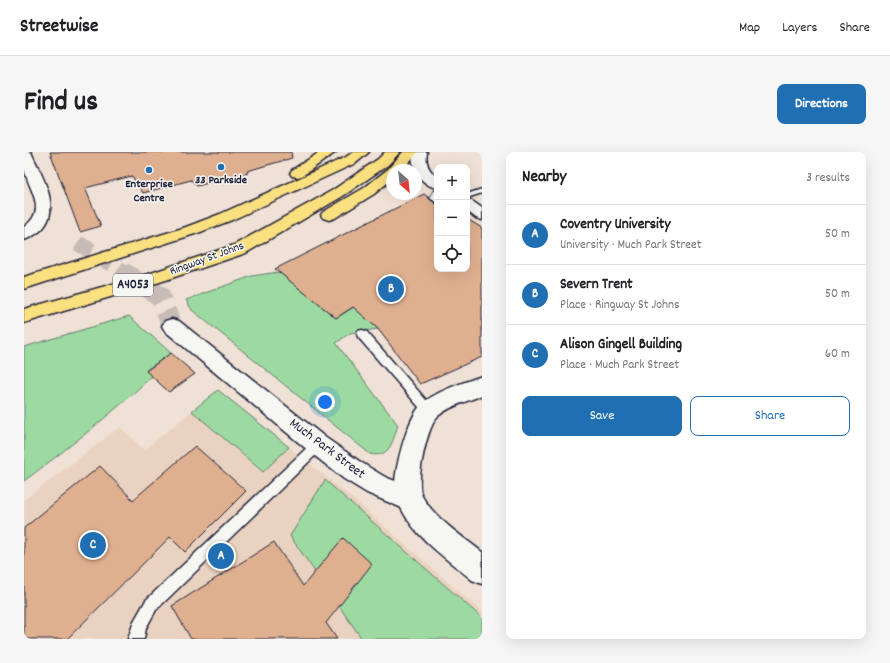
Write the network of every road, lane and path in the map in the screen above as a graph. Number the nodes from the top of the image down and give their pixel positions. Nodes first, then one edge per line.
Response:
1 (24, 152) edge
2 (329, 152) edge
3 (362, 152) edge
4 (393, 152) edge
5 (412, 152) edge
6 (420, 152) edge
7 (400, 164) edge
8 (386, 177) edge
9 (432, 184) edge
10 (482, 191) edge
11 (470, 195) edge
12 (267, 198) junction
13 (436, 200) edge
14 (470, 206) edge
15 (482, 215) edge
16 (24, 236) edge
17 (135, 247) junction
18 (240, 249) junction
19 (24, 269) edge
20 (24, 284) edge
21 (24, 316) edge
22 (172, 326) tunnel mouth
23 (362, 334) dead end
24 (482, 385) edge
25 (429, 411) junction
26 (318, 445) junction
27 (409, 499) junction
28 (482, 570) edge
29 (136, 639) edge

1 - 16 street
2 - 12 highway
3 - 12 highway, A4053
4 - 18 highway, Ringway St Johns / A4053
5 - 7 highway
6 - 9 street
8 - 18 highway
9 - 13 lane
10 - 11 lane
12 - 17 highway, A4053
14 - 15 street
17 - 19 highway
17 - 20 highway, A4053
18 - 21 highway, Ringway St Johns / A4053
22 - 26 street, Much Park Street
23 - 25 lane
24 - 25 street
25 - 27 street
26 - 27 street, Much Park Street
26 - 29 lane
27 - 28 street

